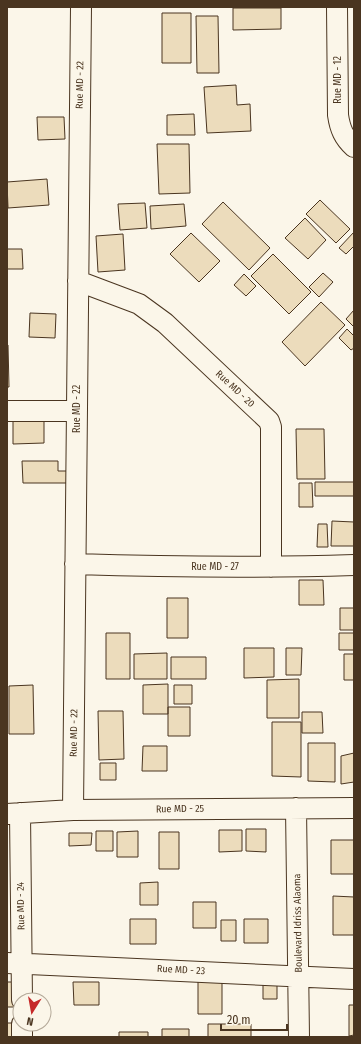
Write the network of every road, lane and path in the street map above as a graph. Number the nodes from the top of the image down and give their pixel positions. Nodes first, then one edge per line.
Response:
1 (81, 7) edge
2 (337, 7) edge
3 (354, 147) edge
4 (78, 281) junction
5 (7, 411) edge
6 (77, 411) junction
7 (75, 564) junction
8 (354, 565) edge
9 (271, 567) junction
10 (296, 808) junction
11 (354, 808) edge
12 (73, 810) junction
13 (13, 814) edge
14 (14, 963) edge
15 (299, 976) junction
16 (354, 979) edge
17 (20, 992) edge
18 (299, 1037) edge

1 - 4 street, Rue MD - 22
2 - 3 street, Rue MD - 12
4 - 6 street, Rue MD - 22
4 - 9 street, Rue MD - 20
5 - 6 street
6 - 7 street, Rue MD - 22
7 - 9 street, Rue MD - 27
7 - 12 street, Rue MD - 22
8 - 9 street, Rue MD - 27
10 - 11 street, Rue MD - 25
10 - 12 street, Rue MD - 25
10 - 15 street, Boulevard Idriss Alaoma
12 - 13 street, Rue MD - 25
13 - 14 street, Rue MD - 24
14 - 15 street, Rue MD - 23
14 - 17 street, Rue MD - 24
15 - 16 street, Rue MD - 23
15 - 18 street, Boulevard Idriss Alaoma

